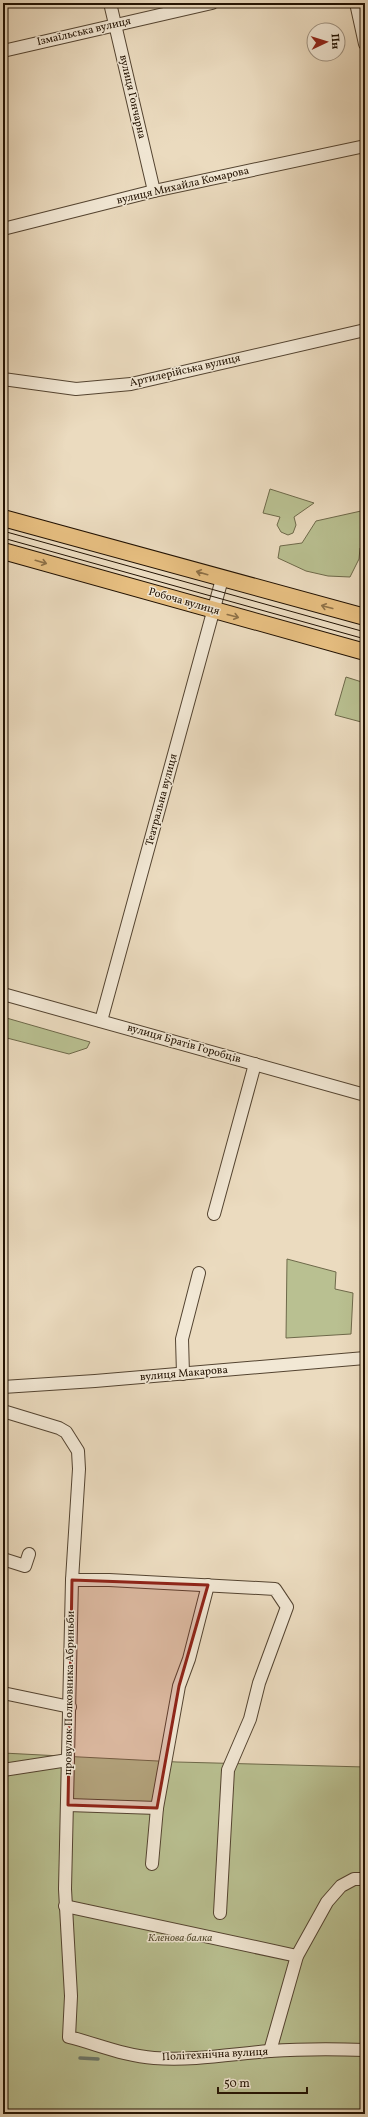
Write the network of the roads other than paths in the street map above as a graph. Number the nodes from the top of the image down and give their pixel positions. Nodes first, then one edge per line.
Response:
1 (110, 3) edge
2 (212, 3) edge
3 (356, 3) edge
4 (115, 24) junction
5 (365, 44) edge
6 (3, 51) edge
7 (365, 146) edge
8 (154, 191) junction
9 (3, 229) edge
10 (365, 330) edge
11 (3, 379) edge
12 (3, 518) edge
13 (3, 551) edge
14 (222, 579) junction
15 (214, 610) junction
16 (365, 617) edge
17 (365, 652) edge
18 (3, 994) edge
19 (101, 1021) junction
20 (255, 1064) junction
21 (365, 1095) edge
22 (214, 1214) dead end
23 (199, 1273) dead end
24 (365, 1358) edge
25 (182, 1374) junction
26 (3, 1387) edge
27 (3, 1411) edge
28 (29, 1554) dead end
29 (3, 1559) edge
30 (72, 1580) junction
31 (208, 1585) junction
32 (3, 1693) edge
33 (70, 1707) junction
34 (68, 1760) junction
35 (3, 1770) edge
36 (68, 1805) junction
37 (157, 1808) junction
38 (152, 1864) dead end
39 (365, 1879) edge
40 (65, 1906) junction
41 (220, 1913) dead end
42 (296, 1956) junction
43 (69, 2037) joint
44 (365, 2050) edge
45 (270, 2051) junction

1 - 4 street, вулиця Гончарна
2 - 4 street, Ізмаїльська вулиця
3 - 5 street
4 - 6 street, Ізмаїльська вулиця
4 - 8 street, вулиця Гончарна
7 - 8 street, вулиця Михайла Комарова
8 - 9 street, вулиця Михайла Комарова
10 - 11 street, Артилерійська вулиця
14 -> 12 main road
13 -> 15 main road, Робоча вулиця
14 - 15 street, Театральна вулиця
16 -> 14 main road
15 -> 17 main road, Робоча вулиця
15 - 19 street, Театральна вулиця
18 - 19 street, вулиця Братів Горобців
19 - 20 street, вулиця Братів Горобців
20 - 21 street, вулиця Братів Горобців
20 - 22 street
23 - 25 street
24 - 25 street, вулиця Макарова
25 - 26 street, вулиця Макарова
27 - 30 street, провулок Полковника Абриньби
28 - 29 street
30 - 31 street
30 - 33 street, провулок Полковника Абриньби
31 - 37 street
31 - 41 street
32 - 33 street
33 - 34 street, провулок Полковника Абриньби
34 - 35 street
34 - 36 street, провулок Полковника Абриньби
36 - 37 street
36 - 40 street, провулок Полковника Абриньби
37 - 38 street
39 - 42 street
40 - 42 street
40 - 43 street, провулок Полковника Абриньби
42 - 45 street
43 - 45 street, Політехнічна вулиця
44 - 45 street, Політехнічна вулиця

